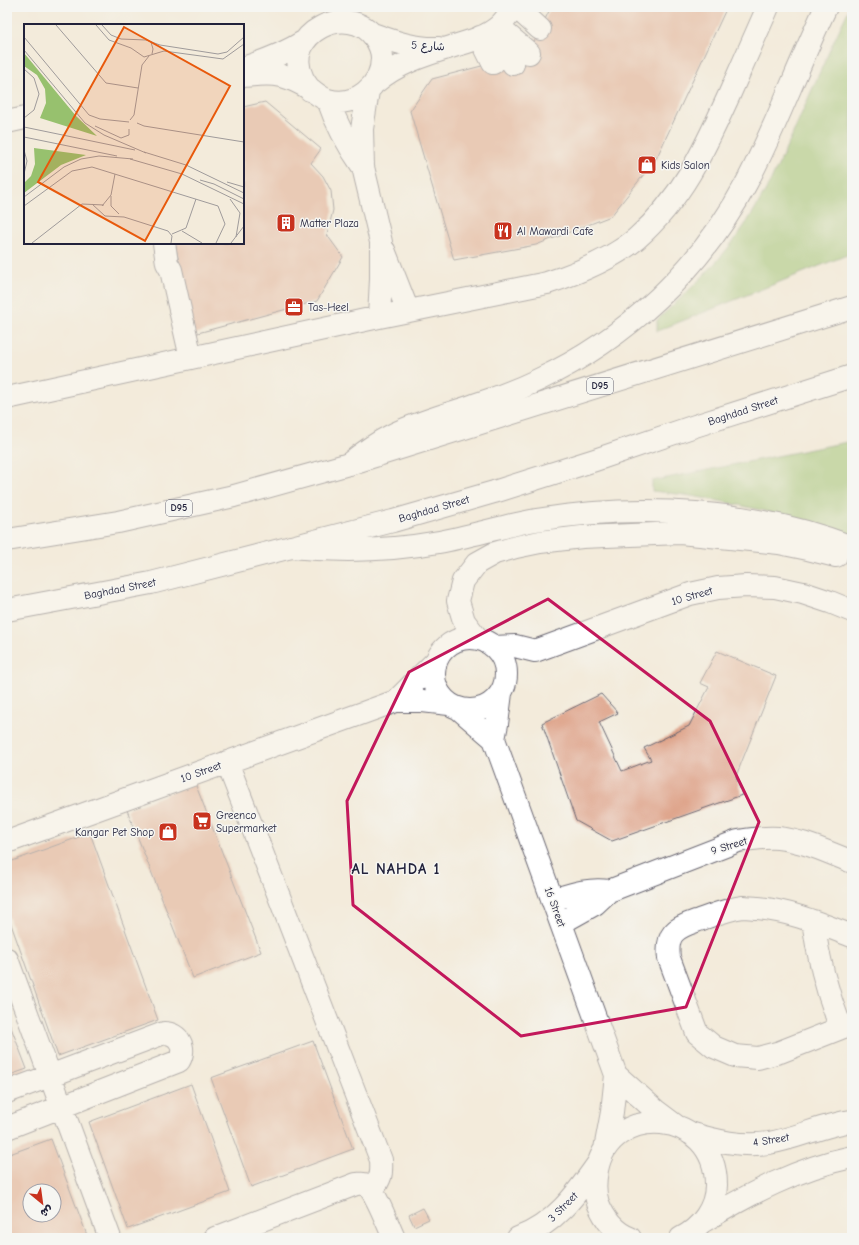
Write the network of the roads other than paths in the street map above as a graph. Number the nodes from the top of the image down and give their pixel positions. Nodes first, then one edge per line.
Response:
1 (768, 7) edge
2 (826, 7) edge
3 (500, 22) edge
4 (372, 34) junction
5 (303, 42) junction
6 (450, 47) junction
7 (244, 68) edge
8 (244, 76) edge
9 (372, 87) junction
10 (319, 95) junction
11 (24, 118) edge
12 (7, 122) edge
13 (364, 167) junction
14 (380, 242) junction
15 (166, 253) edge
16 (852, 307) edge
17 (408, 311) junction
18 (379, 317) junction
19 (189, 359) junction
20 (852, 376) edge
21 (7, 398) edge
22 (349, 464) junction
23 (7, 540) edge
24 (291, 547) junction
25 (852, 547) edge
26 (852, 561) edge
27 (7, 610) edge
28 (852, 611) edge
29 (486, 642) junction
30 (535, 651) junction
31 (436, 661) junction
32 (503, 686) junction
33 (396, 701) junction
34 (454, 706) junction
35 (494, 739) junction
36 (226, 762) junction
37 (7, 842) edge
38 (852, 862) edge
39 (609, 891) junction
40 (552, 900) junction
41 (813, 921) junction
42 (561, 923) junction
43 (852, 936) edge
44 (7, 960) edge
45 (846, 1027) edge
46 (616, 1075) junction
47 (50, 1076) junction
48 (7, 1092) edge
49 (62, 1107) junction
50 (852, 1121) edge
51 (7, 1128) edge
52 (683, 1129) junction
53 (602, 1156) junction
54 (852, 1157) edge
55 (372, 1191) junction
56 (702, 1222) junction
57 (110, 1238) edge
58 (215, 1238) edge
59 (394, 1238) edge
60 (518, 1238) edge
61 (630, 1238) edge
62 (681, 1238) edge

1 - 17 main road
2 - 22 main road
3 - 3 main road
3 - 6 main road
4 - 5 main road
4 - 6 main road, شارع 5
4 - 9 main road
5 - 7 main road
5 - 10 main road
6 - 9 main road, شارع 5
8 - 10 main road
9 - 10 main road
9 - 13 main road
10 - 13 main road
11 - 12 main road
13 - 14 main road
14 - 17 main road
14 - 18 main road
15 - 19 main road
16 - 22 main road, D95
17 - 18 main road
18 - 19 main road
19 - 21 main road
20 - 24 main road, Baghdad Street
22 - 23 main road, D95
24 - 25 main road
24 - 27 main road, Baghdad Street
26 - 29 main road
28 - 30 main road, 10 Street
29 - 30 main road
29 - 31 main road
29 - 32 main road
30 - 32 main road
31 - 33 main road
31 - 34 main road
32 - 34 main road
32 - 35 main road
33 - 34 main road
33 - 36 main road, 10 Street
34 - 35 main road
35 - 40 main road, 16 Street
36 - 37 main road, 10 Street
36 - 55 main road
38 - 39 main road, 9 Street
39 - 40 main road
39 - 42 main road
40 - 42 main road, 16 Street
41 - 43 main road
41 - 45 main road
41 - 45 main road
42 - 46 main road, 16 Street
44 - 47 main road
46 - 52 main road
46 - 53 main road
47 - 48 main road
47 - 49 main road
47 - 49 main road
49 - 51 main road
49 - 57 main road
50 - 52 main road, 4 Street
52 - 53 main road, 3 Street
52 - 56 main road
53 - 60 main road, 3 Street
53 - 61 main road
54 - 56 main road
55 - 58 main road
55 - 59 main road
56 - 62 main road

